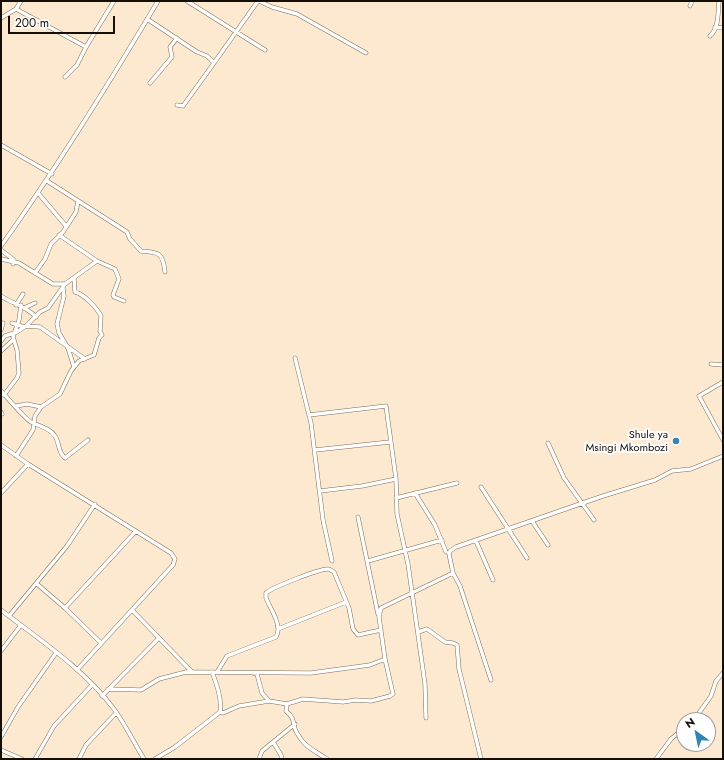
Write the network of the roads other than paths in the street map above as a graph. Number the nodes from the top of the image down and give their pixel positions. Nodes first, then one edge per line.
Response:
1 (20, 1) edge
2 (114, 1) edge
3 (158, 1) edge
4 (187, 1) edge
5 (259, 1) edge
6 (692, 1) edge
7 (719, 1) edge
8 (690, 6) dead end
9 (16, 9) junction
10 (1, 18) edge
11 (147, 19) junction
12 (715, 27) junction
13 (723, 28) edge
14 (237, 32) junction
15 (710, 36) dead end
16 (177, 38) junction
17 (86, 47) junction
18 (265, 50) dead end
19 (366, 53) dead end
20 (214, 63) junction
21 (65, 77) dead end
22 (150, 83) dead end
23 (177, 105) dead end
24 (1, 145) edge
25 (52, 174) junction
26 (47, 181) junction
27 (38, 193) junction
28 (78, 202) junction
29 (66, 226) junction
30 (59, 235) junction
31 (1, 246) edge
32 (1, 250) edge
33 (1, 259) edge
34 (97, 261) junction
35 (14, 262) junction
36 (165, 272) dead end
37 (35, 273) junction
38 (74, 278) junction
39 (64, 286) junction
40 (23, 294) dead end
41 (1, 296) edge
42 (124, 301) dead end
43 (34, 303) dead end
44 (16, 305) junction
45 (20, 305) junction
46 (25, 307) junction
47 (20, 310) junction
48 (36, 317) junction
49 (3, 323) dead end
50 (12, 323) dead end
51 (17, 324) junction
52 (25, 327) junction
53 (1, 330) edge
54 (15, 333) junction
55 (3, 335) edge
56 (13, 340) junction
57 (1, 341) edge
58 (68, 348) junction
59 (1, 351) edge
60 (295, 358) dead end
61 (85, 359) junction
62 (711, 364) dead end
63 (723, 365) edge
64 (74, 367) junction
65 (723, 382) edge
66 (1, 391) edge
67 (3, 395) edge
68 (16, 406) junction
69 (41, 407) junction
70 (309, 415) junction
71 (34, 423) junction
72 (88, 440) dead end
73 (723, 440) edge
74 (390, 442) junction
75 (548, 443) dead end
76 (1, 445) edge
77 (315, 450) junction
78 (16, 456) junction
79 (723, 456) edge
80 (28, 464) junction
81 (396, 479) junction
82 (457, 483) dead end
83 (481, 487) dead end
84 (320, 490) junction
85 (1, 493) edge
86 (415, 493) junction
87 (396, 498) junction
88 (95, 504) junction
89 (582, 504) junction
90 (358, 517) dead end
91 (594, 520) dead end
92 (532, 521) junction
93 (508, 530) junction
94 (136, 531) junction
95 (442, 540) junction
96 (476, 541) junction
97 (548, 546) dead end
98 (406, 550) junction
99 (446, 552) dead end
100 (527, 558) dead end
101 (332, 561) dead end
102 (368, 561) junction
103 (453, 573) junction
104 (493, 580) dead end
105 (37, 584) junction
106 (412, 595) junction
107 (346, 602) junction
108 (65, 608) junction
109 (1, 610) edge
110 (132, 610) junction
111 (9, 616) junction
112 (379, 617) junction
113 (21, 625) junction
114 (278, 629) junction
115 (381, 630) junction
116 (418, 632) junction
117 (159, 638) junction
118 (101, 643) junction
119 (1, 651) edge
120 (56, 653) junction
121 (385, 659) junction
122 (77, 670) junction
123 (193, 672) junction
124 (214, 672) junction
125 (252, 672) junction
126 (723, 674) edge
127 (491, 680) dead end
128 (92, 685) junction
129 (108, 689) junction
130 (102, 696) junction
131 (268, 701) junction
132 (287, 704) junction
133 (220, 712) junction
134 (700, 712) edge
135 (116, 713) junction
136 (426, 718) dead end
137 (295, 724) junction
138 (676, 735) edge
139 (1, 737) edge
140 (273, 742) junction
141 (1, 750) edge
142 (22, 759) edge
143 (35, 759) edge
144 (79, 759) edge
145 (144, 759) edge
146 (155, 759) edge
147 (258, 759) edge
148 (282, 759) edge
149 (327, 759) edge
150 (481, 759) edge
151 (656, 759) edge

1 - 9 street
2 - 17 street
3 - 11 street
4 - 14 street
5 - 14 street
5 - 19 street
6 - 8 street
7 - 12 street
9 - 10 street
9 - 17 street
11 - 16 street
11 - 25 street
12 - 13 street
12 - 15 street
14 - 18 street
14 - 20 street
16 - 20 street
16 - 22 street
17 - 21 street
20 - 23 street
24 - 25 street
25 - 26 street
26 - 27 street
26 - 28 street
27 - 29 street
27 - 31 street
28 - 29 street
28 - 36 street
29 - 30 street
30 - 34 street
30 - 37 street
32 - 35 street
33 - 35 street
34 - 38 street
34 - 42 street
35 - 37 street
37 - 39 street
38 - 39 street
38 - 61 street
39 - 48 street
39 - 58 street
40 - 44 street
41 - 44 street
43 - 46 street
44 - 45 street
45 - 46 street
45 - 47 street
46 - 47 street
46 - 48 street
47 - 51 street
48 - 52 street
49 - 53 street
50 - 51 street
51 - 52 street
51 - 54 street
52 - 54 street
52 - 58 street
54 - 55 street
54 - 56 street
55 - 57 street
56 - 59 street
56 - 67 street
58 - 61 street
58 - 64 street
60 - 70 street
61 - 64 street
62 - 63 street
64 - 69 street
65 - 73 street
66 - 67 street
67 - 68 street
68 - 69 street
68 - 71 street
69 - 71 street
70 - 74 street
70 - 77 street
71 - 72 street
71 - 78 street
74 - 77 street
74 - 81 street
75 - 89 street
76 - 78 street
77 - 84 street
78 - 80 street
79 - 89 street
80 - 85 street
80 - 88 street
81 - 84 street
81 - 87 street
82 - 86 street
83 - 93 street
84 - 101 street
86 - 87 street
86 - 95 street
87 - 98 street
88 - 94 street
88 - 105 street
89 - 91 street
89 - 92 street
90 - 102 street
92 - 93 street
92 - 97 street
93 - 96 street
93 - 100 street
94 - 108 street
94 - 110 street
95 - 98 street
95 - 99 street
96 - 103 street
96 - 104 street
98 - 102 street
98 - 106 street
102 - 112 street
103 - 106 street
103 - 127 street
105 - 108 street
105 - 111 street
106 - 112 street
106 - 116 street
107 - 114 street
107 - 114 street
107 - 115 street
108 - 118 street
109 - 111 street
110 - 117 street
110 - 118 street
111 - 113 street
112 - 115 street
113 - 119 street
113 - 120 street
114 - 124 street
115 - 121 street
116 - 136 street
116 - 150 street
117 - 123 street
117 - 129 street
118 - 122 street
120 - 122 street
120 - 139 street
121 - 125 street
121 - 132 street
122 - 128 street
123 - 124 street
123 - 129 street
124 - 125 street
124 - 133 street
125 - 131 street
126 - 134 street
128 - 130 street
128 - 143 street
129 - 130 street
130 - 135 street
131 - 132 street
131 - 133 street
132 - 137 street
133 - 146 street
135 - 144 street
135 - 145 street
137 - 140 street
137 - 149 street
138 - 151 street
140 - 147 street
140 - 148 street
141 - 142 street

